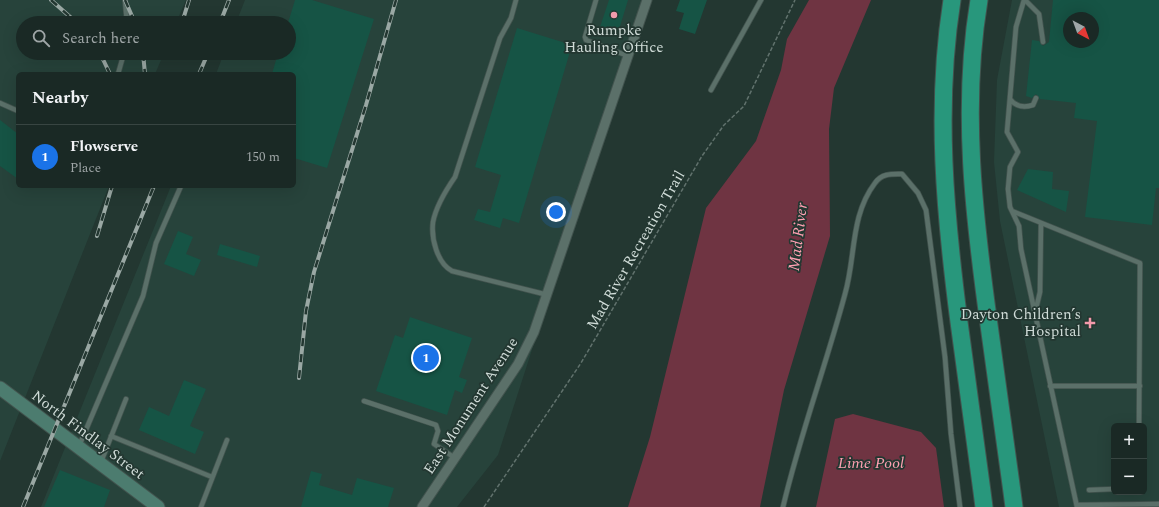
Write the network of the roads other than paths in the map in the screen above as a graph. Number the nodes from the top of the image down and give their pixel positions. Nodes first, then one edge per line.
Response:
1 (125, 0) edge
2 (516, 0) edge
3 (596, 0) edge
4 (647, 0) edge
5 (952, 0) edge
6 (979, 0) edge
7 (1024, 0) edge
8 (760, 1) edge
9 (127, 16) edge
10 (1042, 42) dead end
11 (628, 56) junction
12 (122, 60) edge
13 (119, 72) edge
14 (711, 90) dead end
15 (1036, 98) dead end
16 (1010, 99) junction
17 (0, 103) edge
18 (16, 110) edge
19 (180, 188) edge
20 (1012, 211) junction
21 (1041, 223) junction
22 (548, 294) junction
23 (1035, 315) junction
24 (1050, 386) junction
25 (1140, 386) junction
26 (1, 391) edge
27 (126, 399) dead end
28 (364, 401) dead end
29 (1140, 423) edge
30 (111, 436) junction
31 (227, 440) dead end
32 (78, 447) junction
33 (455, 458) junction
34 (100, 464) junction
35 (212, 478) junction
36 (1111, 489) edge
37 (1089, 490) dead end
38 (1159, 504) edge
39 (1077, 506) edge
40 (158, 507) edge
41 (201, 507) edge
42 (422, 507) edge
43 (783, 507) edge
44 (960, 507) edge
45 (984, 507) edge
46 (1014, 507) edge

1 - 9 lane
2 - 22 lane
3 - 11 lane
4 - 11 street, East Monument Avenue
5 - 45 highway
6 - 46 highway
7 - 10 lane
7 - 16 lane
8 - 14 lane
11 - 22 street, East Monument Avenue
12 - 13 lane
15 - 16 lane
16 - 20 lane
17 - 18 lane
19 - 32 lane
20 - 21 lane
20 - 23 lane
21 - 23 lane
21 - 25 lane
22 - 33 street, East Monument Avenue
23 - 24 lane
24 - 25 lane
24 - 39 lane
25 - 29 lane
26 - 32 main road, North Findlay Street
27 - 30 lane
28 - 33 lane
30 - 34 lane
30 - 35 lane
31 - 35 lane
32 - 34 main road, North Findlay Street
33 - 42 street, East Monument Avenue
34 - 40 main road, North Findlay Street
35 - 41 lane
36 - 37 lane
38 - 39 lane
43 - 44 lane

